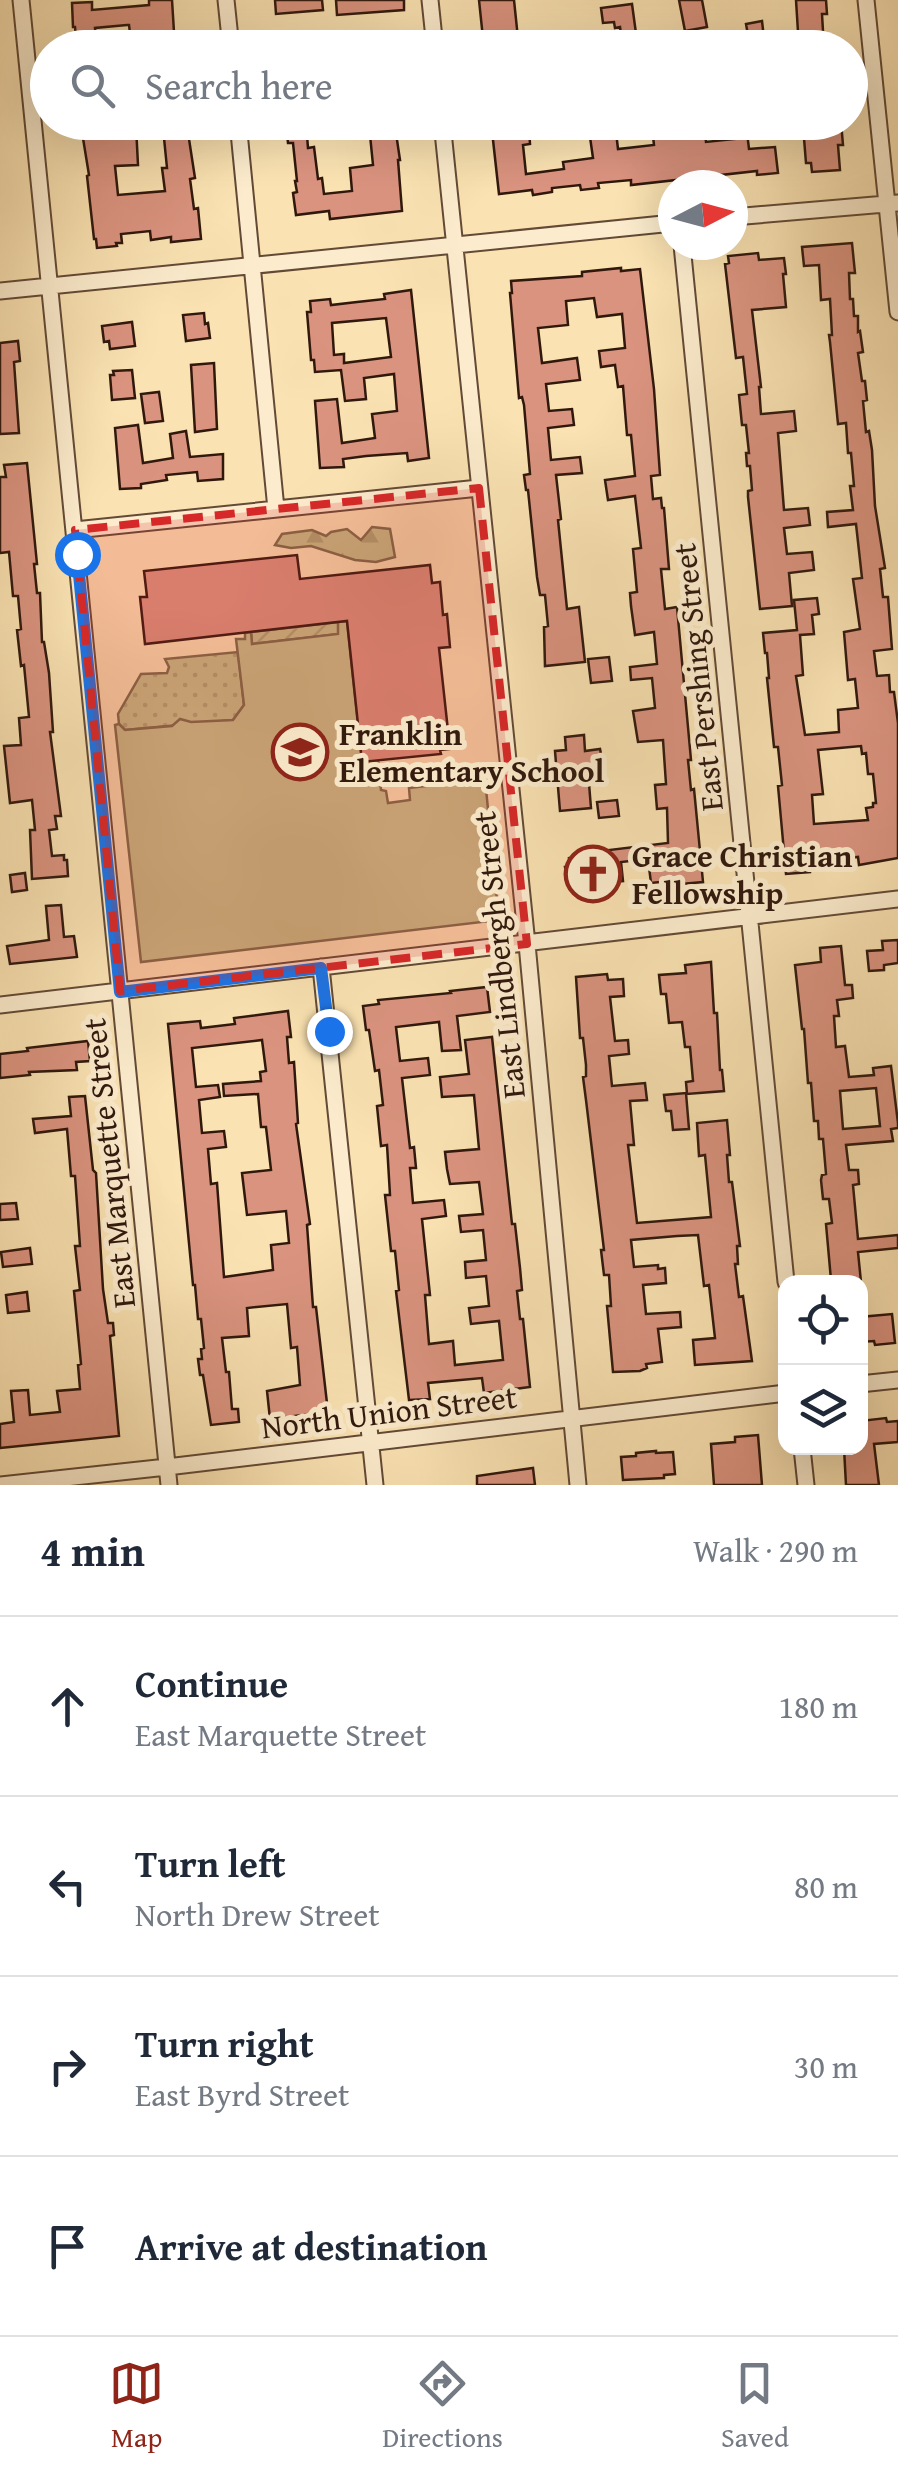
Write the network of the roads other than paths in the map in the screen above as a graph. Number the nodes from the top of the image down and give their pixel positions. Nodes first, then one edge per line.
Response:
1 (21, 0) edge
2 (226, 0) edge
3 (430, 0) edge
4 (866, 0) edge
5 (229, 30) edge
6 (432, 30) edge
7 (30, 89) edge
8 (35, 140) edge
9 (240, 140) edge
10 (444, 140) edge
11 (892, 203) edge
12 (748, 216) edge
13 (658, 224) edge
14 (454, 244) junction
15 (683, 260) edge
16 (253, 266) junction
17 (50, 286) junction
18 (0, 291) edge
19 (898, 312) edge
20 (479, 488) junction
21 (276, 509) junction
22 (75, 530) junction
23 (898, 898) edge
24 (749, 916) junction
25 (527, 944) junction
26 (321, 968) junction
27 (120, 992) junction
28 (0, 1005) edge
29 (785, 1275) edge
30 (898, 1380) edge
31 (868, 1383) edge
32 (778, 1394) edge
33 (571, 1418) junction
34 (371, 1442) junction
35 (803, 1455) edge
36 (167, 1468) junction
37 (0, 1485) edge
38 (169, 1485) edge
39 (374, 1485) edge
40 (578, 1485) edge
41 (806, 1485) edge

1 - 7 street, East Marquette Street
2 - 5 street
3 - 6 street
4 - 11 street
8 - 17 street, East Marquette Street
9 - 16 street
10 - 14 street, East Lindbergh Street
11 - 12 street
11 - 19 street
13 - 14 street
14 - 16 street
14 - 20 street, East Lindbergh Street
15 - 24 street, East Pershing Street
16 - 17 street
16 - 21 street
17 - 18 street
17 - 22 street, East Marquette Street
20 - 21 street
20 - 25 street, East Lindbergh Street
21 - 22 street
22 - 27 street, East Marquette Street
23 - 24 street
24 - 25 street
24 - 29 street, East Pershing Street
25 - 26 street
25 - 33 street, East Lindbergh Street
26 - 27 street
26 - 34 street
27 - 28 street
27 - 36 street, East Marquette Street
30 - 31 street
32 - 33 street, North Union Street
33 - 34 street, North Union Street
33 - 40 street, East Lindbergh Street
34 - 36 street, North Union Street
34 - 39 street
35 - 41 street
36 - 37 street, North Union Street
36 - 38 street, East Marquette Street

